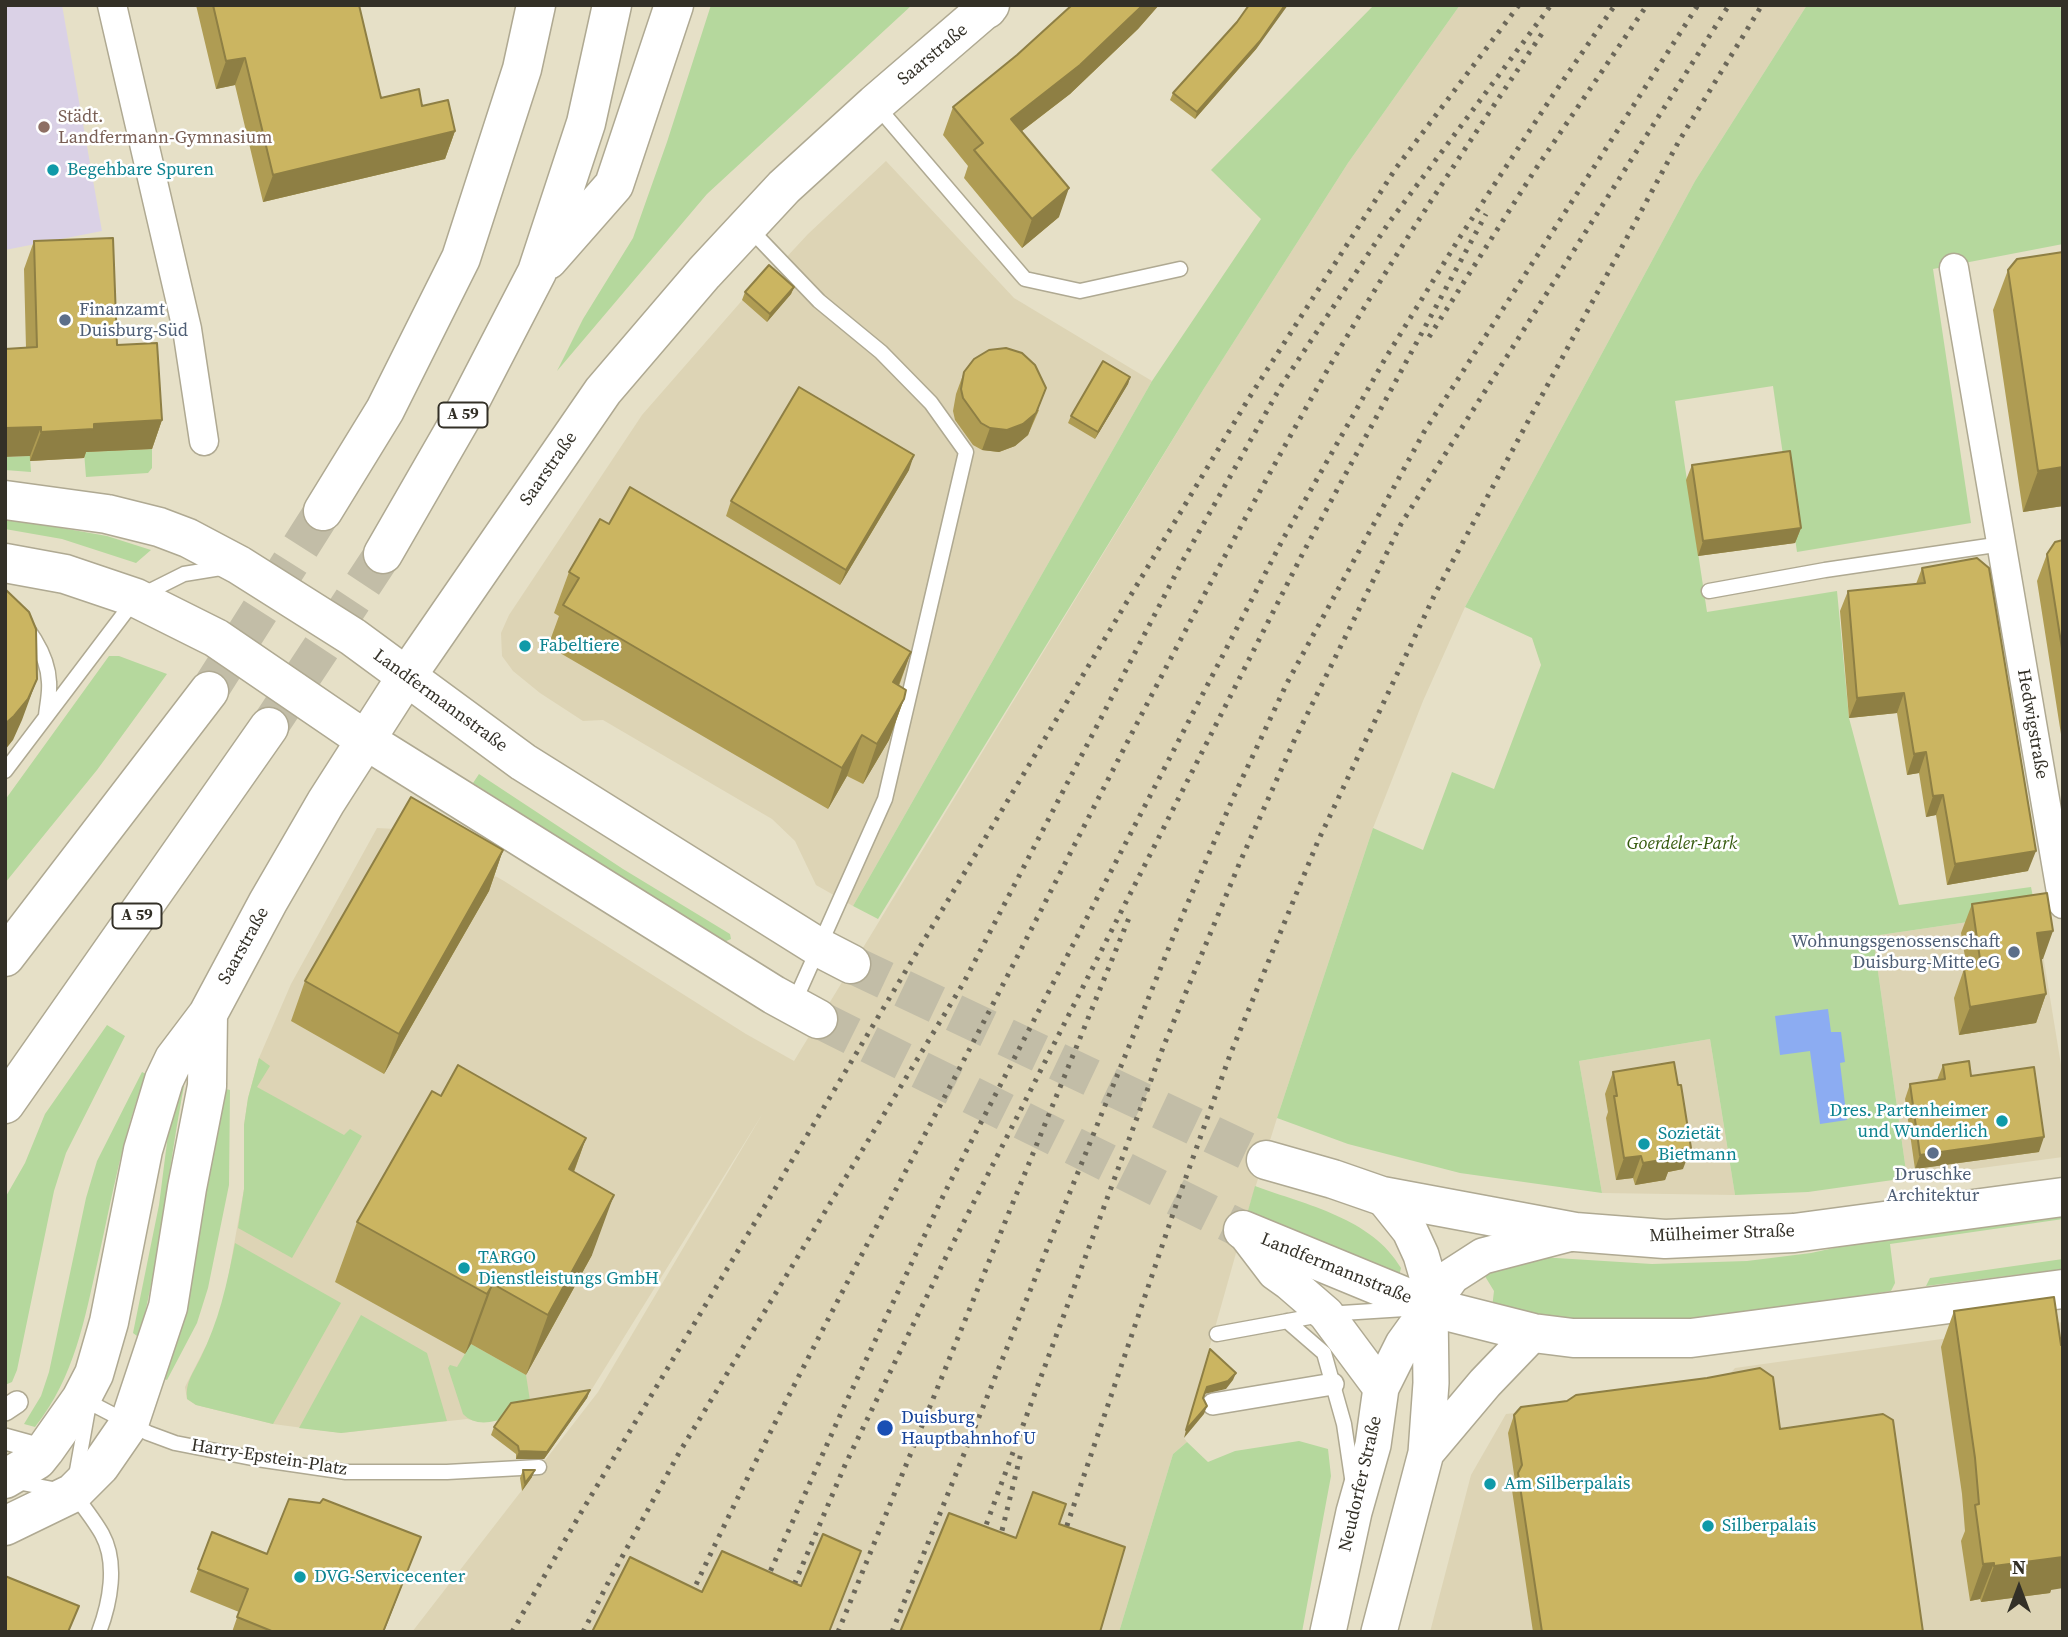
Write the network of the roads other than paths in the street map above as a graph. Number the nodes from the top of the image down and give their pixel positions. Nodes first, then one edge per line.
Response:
1 (112, 5) edge
2 (537, 5) edge
3 (612, 5) edge
4 (674, 5) edge
5 (989, 6) edge
6 (875, 104) junction
7 (747, 226) junction
8 (1954, 268) dead end
9 (1180, 269) dead end
10 (537, 272) junction
11 (204, 441) dead end
12 (5, 500) edge
13 (323, 511) tunnel mouth
14 (2001, 544) junction
15 (383, 554) tunnel mouth
16 (5, 563) edge
17 (239, 565) junction
18 (1709, 591) dead end
19 (136, 598) junction
20 (5, 605) edge
21 (406, 677) junction
22 (209, 691) tunnel mouth
23 (46, 716) junction
24 (269, 727) tunnel mouth
25 (365, 739) junction
26 (5, 771) edge
27 (2063, 905) edge
28 (836, 956) junction
29 (5, 957) edge
30 (805, 1013) joint
31 (208, 1014) junction
32 (5, 1104) edge
33 (1266, 1160) tunnel mouth
34 (1382, 1196) junction
35 (2063, 1197) edge
36 (1242, 1230) joint
37 (1575, 1232) junction
38 (2063, 1289) edge
39 (1430, 1307) junction
40 (1326, 1314) junction
41 (1287, 1321) junction
42 (1533, 1333) junction
43 (1217, 1334) dead end
44 (1334, 1384) junction
45 (1381, 1388) junction
46 (88, 1392) junction
47 (1213, 1404) dead end
48 (130, 1420) junction
49 (5, 1439) edge
50 (45, 1450) junction
51 (1426, 1453) junction
52 (539, 1467) dead end
53 (5, 1479) edge
54 (73, 1493) junction
55 (1354, 1512) junction
56 (5, 1526) edge
57 (99, 1632) edge
58 (1328, 1632) edge
59 (1380, 1632) edge

1 - 11 street
2 - 13 main road
3 - 10 main road, A 59
4 - 10 main road
5 - 6 main road, Saarstraße
6 - 7 main road, Saarstraße
6 - 9 lane
7 - 21 main road, Saarstraße
7 - 28 lane
8 - 14 street, Hedwigstraße
10 - 15 main road, A 59
12 - 17 main road, Landfermannstraße
14 - 18 lane
14 - 27 street, Hedwigstraße
16 - 19 main road
17 - 19 lane
17 - 21 main road, Landfermannstraße
19 - 23 lane
19 - 25 main road
20 - 23 lane
21 - 25 main road, Saarstraße
21 - 28 main road, Landfermannstraße
22 - 29 main road
23 - 26 lane
24 - 32 main road, A 59
25 - 30 main road
25 - 31 main road, Saarstraße
28 - 30 lane
31 - 46 main road, Saarstraße
31 - 48 main road, Saarstraße
33 - 34 main road
34 - 37 main road, Mülheimer Straße
34 - 39 street, Landfermannstraße
35 - 37 main road, Mülheimer Straße
36 - 39 main road, Landfermannstraße
36 - 40 street
37 - 39 street, Neudorfer Straße
38 - 42 main road
39 - 40 lane
39 - 42 main road
39 - 45 street, Neudorfer Straße
39 - 51 street, Landfermannstraße
40 - 41 lane
40 - 45 street
41 - 43 lane
41 - 44 lane
42 - 51 street
44 - 47 street
44 - 55 lane
45 - 55 street, Neudorfer Straße
46 - 48 lane, Harry-Epstein-Platz
46 - 50 main road
46 - 54 lane
48 - 52 lane, Harry-Epstein-Platz
48 - 54 main road
49 - 50 street
50 - 53 main road
51 - 59 street
53 - 54 lane
54 - 56 main road
54 - 57 lane
55 - 58 street, Neudorfer Straße

